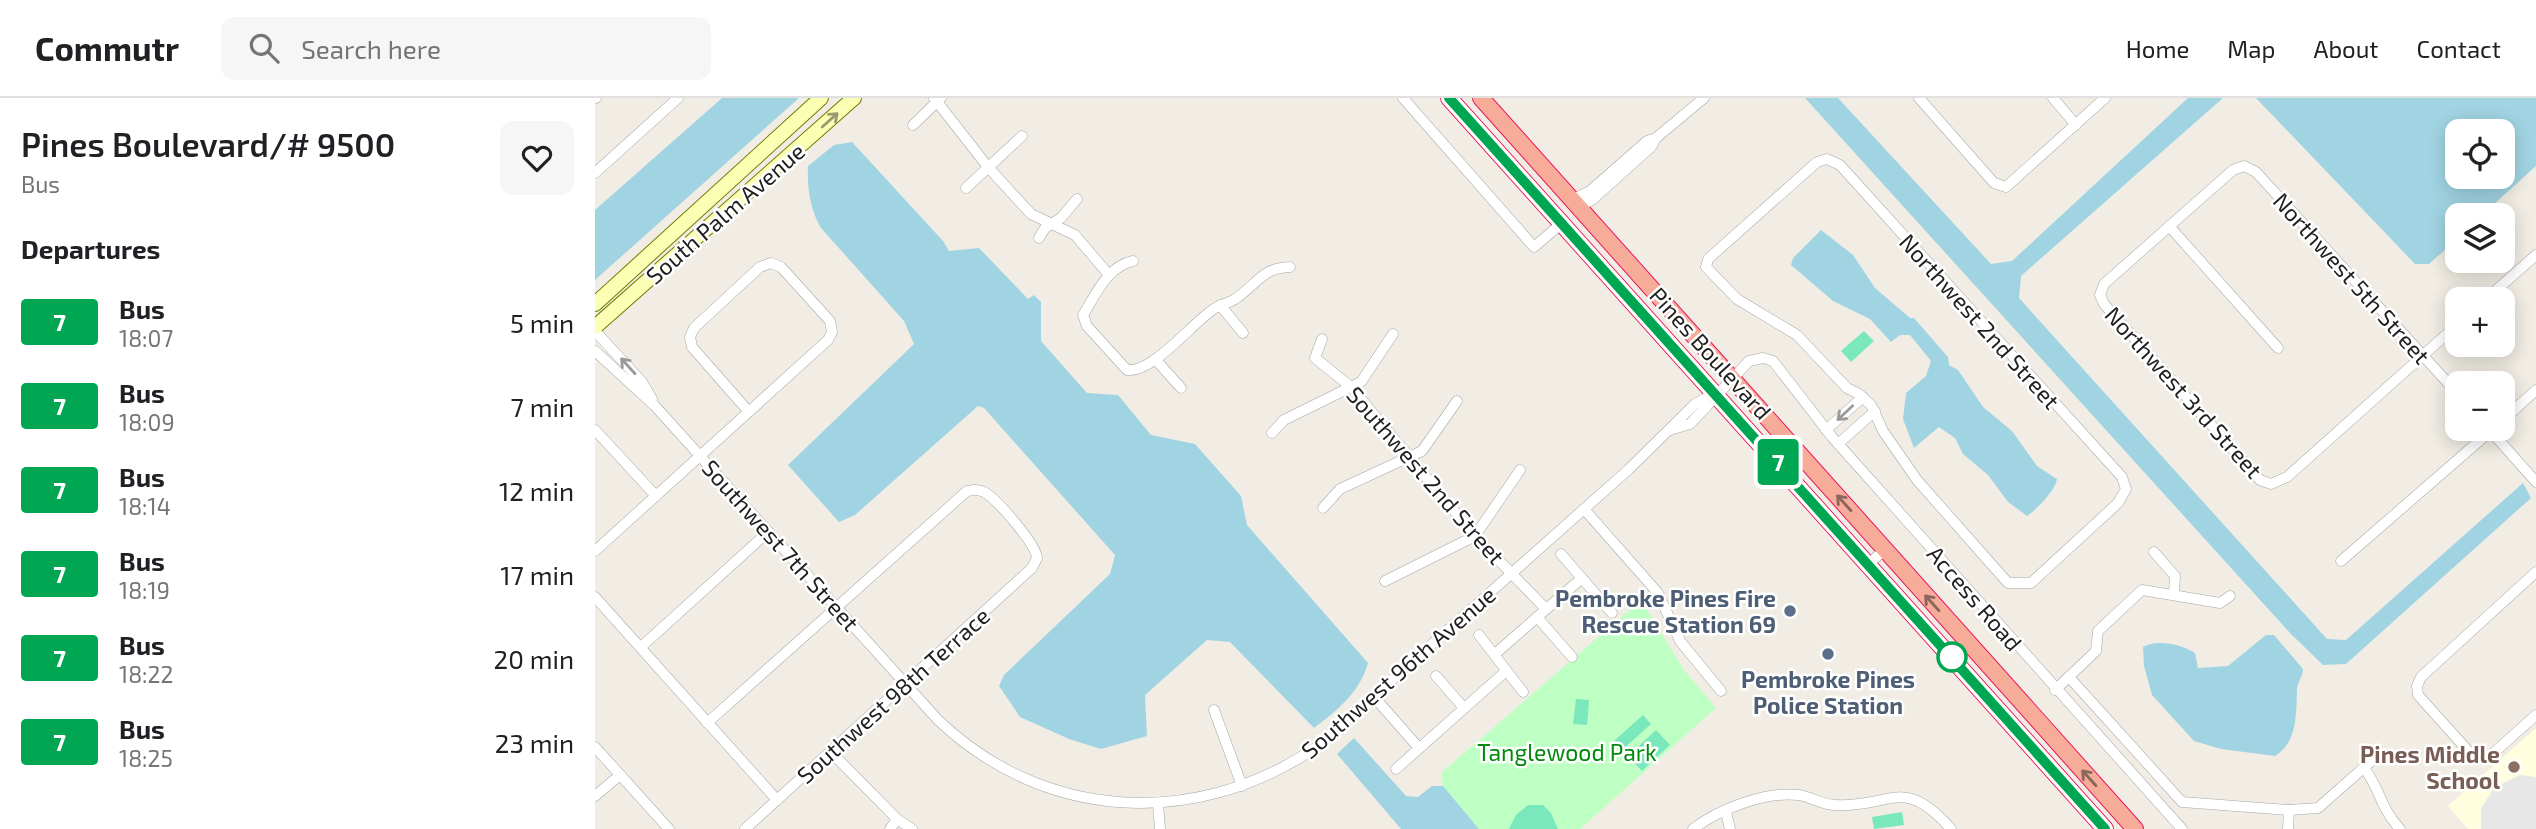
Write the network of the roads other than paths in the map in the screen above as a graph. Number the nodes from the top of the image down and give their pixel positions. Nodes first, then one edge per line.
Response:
1 (678, 98) edge
2 (821, 98) edge
3 (854, 98) edge
4 (926, 98) edge
5 (1403, 98) edge
6 (1449, 98) edge
7 (1471, 98) edge
8 (1704, 98) edge
9 (1919, 98) edge
10 (2053, 98) edge
11 (2105, 98) edge
12 (938, 100) edge
13 (1485, 103) edge
14 (913, 125) dead end
15 (2076, 125) junction
16 (1022, 136) dead end
17 (988, 167) junction
18 (595, 173) edge
19 (966, 188) dead end
20 (1077, 199) dead end
21 (1575, 203) junction
22 (1562, 223) junction
23 (1051, 225) junction
24 (2169, 226) junction
25 (1039, 238) dead end
26 (2536, 255) edge
27 (1133, 261) dead end
28 (1290, 267) dead end
29 (1109, 275) junction
30 (2500, 287) edge
31 (1653, 291) junction
32 (595, 304) edge
33 (1220, 305) junction
34 (595, 329) edge
35 (1243, 333) dead end
36 (1393, 334) dead end
37 (2445, 336) edge
38 (1322, 339) dead end
39 (2278, 348) dead end
40 (595, 351) edge
41 (2423, 356) junction
42 (1155, 359) junction
43 (1773, 361) joint
44 (1732, 377) junction
45 (2445, 380) edge
46 (1351, 387) junction
47 (1181, 388) dead end
48 (2536, 390) edge
49 (1716, 393) junction
50 (1863, 397) junction
51 (1457, 401) dead end
52 (655, 406) junction
53 (2515, 409) edge
54 (1875, 411) junction
55 (749, 412) junction
56 (595, 430) edge
57 (1826, 430) junction
58 (1272, 433) dead end
59 (2477, 441) edge
60 (2501, 441) edge
61 (1838, 444) junction
62 (701, 456) junction
63 (1411, 458) junction
64 (1520, 470) dead end
65 (2536, 482) edge
66 (656, 496) junction
67 (1323, 508) dead end
68 (1584, 509) junction
69 (768, 532) junction
70 (1475, 536) junction
71 (1885, 550) junction
72 (595, 551) edge
73 (2154, 552) dead end
74 (1561, 554) dead end
75 (2341, 561) dead end
76 (1868, 564) junction
77 (1512, 571) junction
78 (2536, 572) edge
79 (1582, 578) junction
80 (1385, 581) dead end
81 (2174, 593) junction
82 (2230, 596) dead end
83 (595, 597) edge
84 (836, 607) junction
85 (1546, 609) junction
86 (1612, 613) dead end
87 (1537, 617) junction
88 (1479, 635) dead end
89 (641, 648) junction
90 (1495, 654) junction
91 (1572, 657) dead end
92 (1505, 672) junction
93 (1436, 676) dead end
94 (2069, 677) junction
95 (906, 684) junction
96 (2055, 690) junction
97 (1721, 691) dead end
98 (1523, 692) dead end
99 (1374, 698) junction
100 (1464, 708) junction
101 (1214, 710) dead end
102 (2536, 715) edge
103 (707, 723) junction
104 (595, 747) edge
105 (1419, 748) junction
106 (831, 752) junction
107 (2377, 756) dead end
108 (2364, 768) junction
109 (1397, 769) dead end
110 (620, 775) junction
111 (1242, 786) junction
112 (595, 796) edge
113 (776, 800) junction
114 (1158, 804) junction
115 (2289, 810) junction
116 (1726, 812) junction
117 (897, 819) junction
118 (2102, 828) edge
119 (669, 829) edge
120 (745, 829) edge
121 (890, 829) edge
122 (912, 829) edge
123 (1160, 829) edge
124 (1693, 829) edge
125 (1730, 829) edge
126 (1951, 829) edge
127 (2124, 829) edge
128 (2135, 829) edge
129 (2182, 829) edge
130 (2288, 829) edge
131 (2400, 829) edge

1 - 18 street
2 - 32 main road, South Palm Avenue
34 -> 3 main road, South Palm Avenue
4 - 12 street
5 - 22 street
6 - 21 highway
6 - 22 highway, Pines Boulevard
7 - 13 highway, Pines Boulevard
8 - 21 street
9 - 15 street
10 - 15 street
11 - 15 street
12 - 14 street
12 - 17 street
13 - 21 highway, Pines Boulevard
16 - 17 street
17 - 19 street
17 - 23 street
20 - 23 street
21 - 31 highway, Pines Boulevard
22 - 31 highway
22 - 49 highway, Pines Boulevard
23 - 25 street
23 - 29 street
24 - 39 street
24 - 41 street, Northwest 5th Street
24 - 41 street, Northwest 3rd Street
26 - 30 street
27 - 29 street
28 - 33 street
29 - 42 street
31 - 44 highway, Pines Boulevard
33 - 35 street
33 - 42 street
52 -> 34 street, Southwest 7th Street
36 - 46 street
37 - 41 street
38 - 46 street, Southwest 2nd Street
40 - 52 street, Southwest 7th Street
41 - 45 street, Northwest 5th Street
42 - 47 street
43 - 44 street, Southwest 96th Avenue
43 - 57 street, Access Road
44 - 49 street, Southwest 96th Avenue
71 -> 44 highway, Pines Boulevard
46 - 58 street
46 - 63 street, Southwest 2nd Street
48 - 53 street
49 - 68 street, Southwest 96th Avenue
49 - 76 highway, Pines Boulevard
50 - 54 street
50 - 54 street, Northwest 2nd Street
50 -> 57 street
51 - 63 street
52 - 62 street, Southwest 7th Street
54 - 61 street
55 - 55 street
55 - 62 street
56 - 66 street
57 - 61 street, Access Road
59 - 75 street
60 - 65 street
61 - 96 street, Access Road
62 - 66 street
62 - 69 street, Southwest 7th Street
63 - 67 street
63 - 70 street, Southwest 2nd Street
64 - 70 street
66 - 72 street
68 - 77 street, Southwest 96th Avenue
68 - 97 street
69 - 84 street, Southwest 7th Street
69 - 89 street
70 - 77 street, Southwest 2nd Street
70 - 80 street
71 - 76 street
128 -> 71 highway, Pines Boulevard
73 - 81 street
74 - 79 street
76 - 118 highway, Pines Boulevard
77 - 85 street, Southwest 2nd Street
77 - 99 street, Southwest 96th Avenue
78 - 102 street
79 - 85 street
79 - 86 street
81 - 82 street
81 - 94 street
83 - 89 street
84 - 95 street, Southwest 7th Street
84 - 95 street, Southwest 98th Terrace
84 - 103 street
85 - 87 street
87 - 90 street
87 - 91 street
88 - 90 street
89 - 103 street
90 - 92 street
92 - 98 street
92 - 100 street
93 - 100 street
94 - 96 street
94 - 115 street
95 - 106 street, Southwest 98th Terrace
95 - 114 street, Southwest 96th Avenue
96 - 129 street, Access Road
99 - 105 street
99 - 111 street, Southwest 96th Avenue
100 - 105 street
101 - 111 street
103 - 113 street
104 - 110 street
105 - 109 street
106 - 113 street, Southwest 98th Terrace
106 - 117 street
107 - 108 street
108 - 115 street
108 - 131 street
110 - 112 street
110 - 119 street
111 - 114 street, Southwest 96th Avenue
113 - 120 street, Southwest 98th Terrace
114 - 123 street
115 - 130 street
116 - 124 street
116 - 125 street
116 - 126 street
117 - 121 street
117 - 122 street
118 - 127 highway

